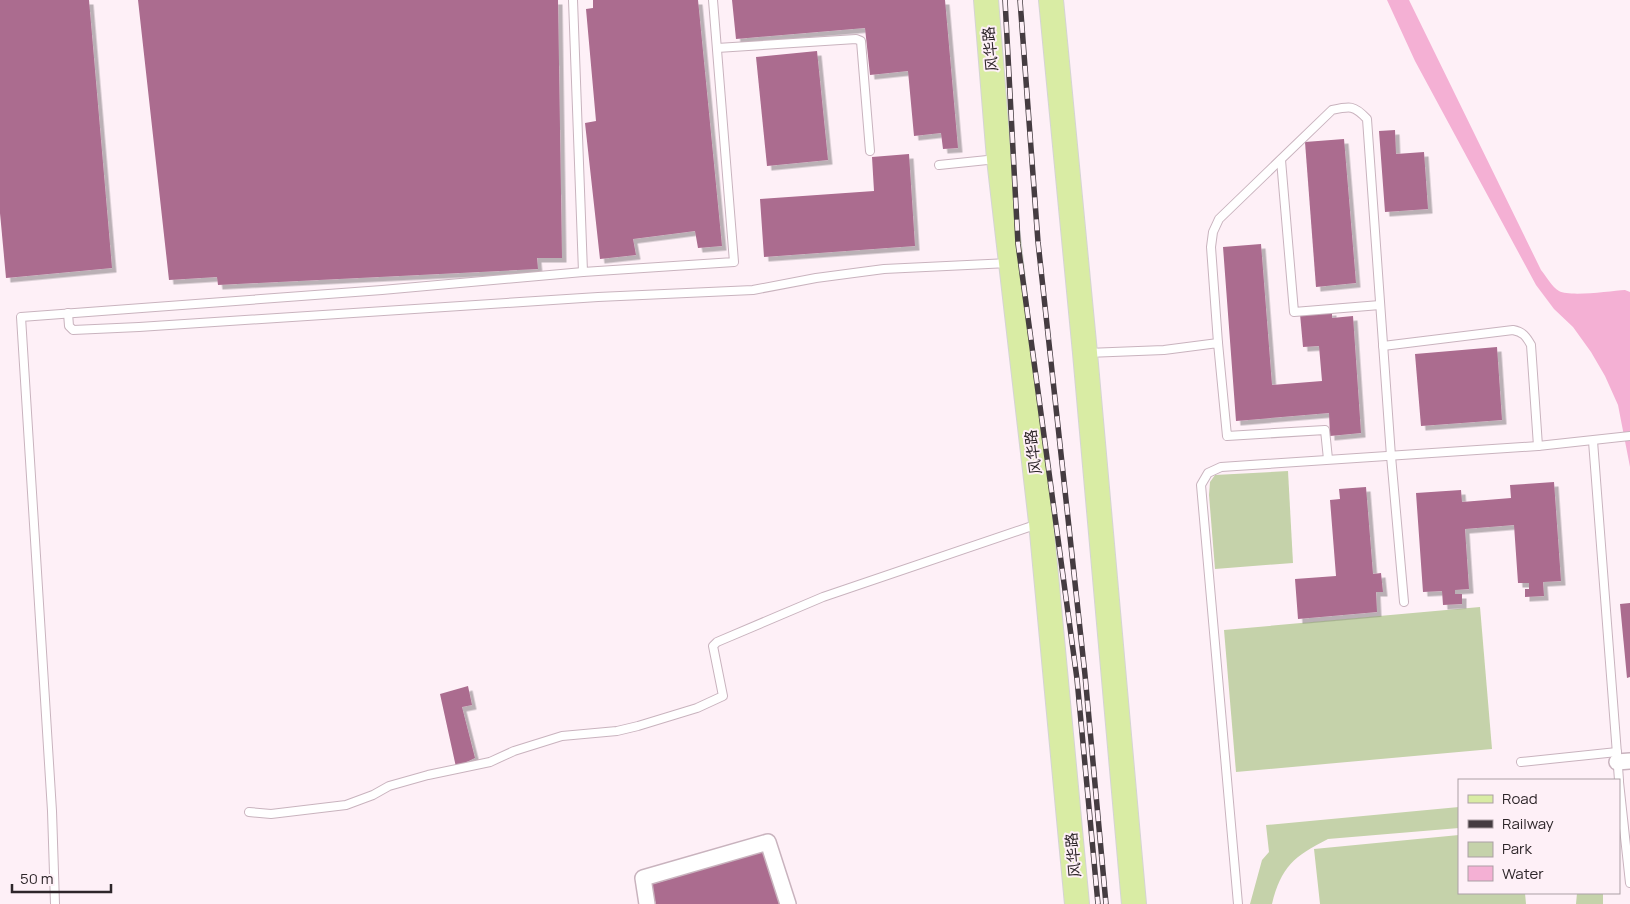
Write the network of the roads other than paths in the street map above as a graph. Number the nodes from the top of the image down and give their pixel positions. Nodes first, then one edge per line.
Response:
1 (573, 0) edge
2 (713, 0) edge
3 (986, 0) edge
4 (1051, 0) edge
5 (717, 48) junction
6 (870, 151) dead end
7 (999, 159) junction
8 (1281, 160) junction
9 (939, 165) dead end
10 (1011, 263) junction
11 (582, 272) junction
12 (1380, 305) junction
13 (68, 313) junction
14 (1218, 343) junction
15 (1383, 346) junction
16 (1084, 353) junction
17 (1630, 436) edge
18 (1593, 441) junction
19 (1538, 446) junction
20 (1391, 456) junction
21 (1328, 459) junction
22 (1041, 522) junction
23 (1404, 602) dead end
24 (1621, 758) edge
25 (1521, 762) dead end
26 (1619, 779) edge
27 (1620, 790) edge
28 (249, 812) dead end
29 (1630, 883) edge
30 (55, 904) edge
31 (647, 904) edge
32 (788, 904) edge
33 (1078, 904) edge
34 (1134, 904) edge
35 (1238, 904) edge

1 - 11 lane
2 - 5 lane
3 - 7 main road, 风华路
4 - 16 main road
5 - 6 lane
5 - 11 lane
7 - 9 lane
7 - 10 main road, 风华路
8 - 12 lane
8 - 12 lane
8 - 14 lane
10 - 13 lane
10 - 22 main road, 风华路
11 - 13 lane
12 - 15 lane
13 - 30 lane
14 - 16 lane
14 - 21 lane
15 - 19 lane
15 - 20 lane
16 - 34 main road
17 - 18 lane
18 - 19 lane
18 - 24 lane
19 - 20 lane
20 - 21 lane
20 - 23 lane
21 - 35 lane
22 - 28 lane
22 - 33 main road, 风华路
24 - 25 lane
24 - 26 lane
27 - 29 lane
31 - 32 street

